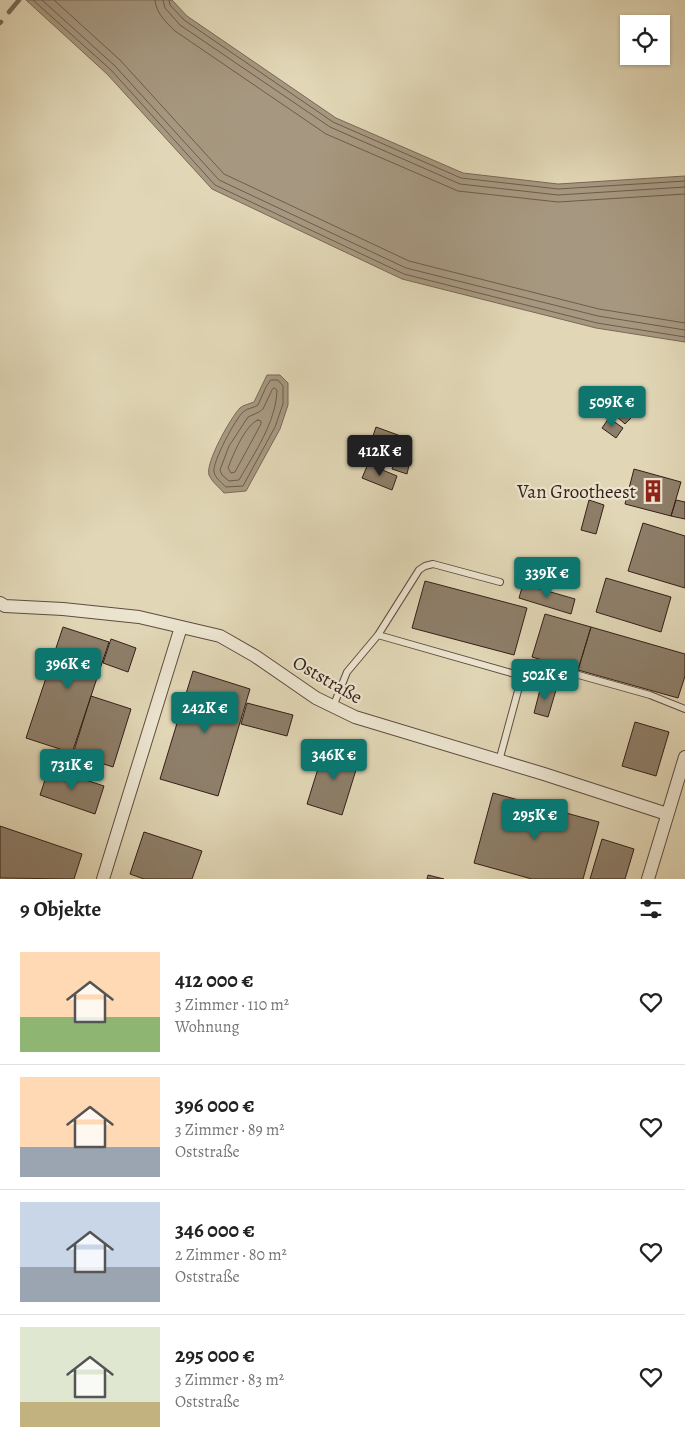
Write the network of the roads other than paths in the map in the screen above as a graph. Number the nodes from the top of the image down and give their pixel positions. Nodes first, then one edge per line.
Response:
1 (500, 582) dead end
2 (0, 603) edge
3 (181, 627) junction
4 (378, 635) junction
5 (522, 676) junction
6 (333, 706) junction
7 (685, 709) edge
8 (685, 757) edge
9 (499, 761) junction
10 (667, 814) junction
11 (102, 879) edge
12 (648, 879) edge

1 - 4 lane
2 - 3 street, Oststraße
3 - 6 street, Oststraße
3 - 11 street
4 - 5 lane
4 - 6 lane
5 - 7 lane
5 - 9 lane
6 - 9 street, Oststraße
8 - 10 street
9 - 10 street, Oststraße
10 - 12 street

